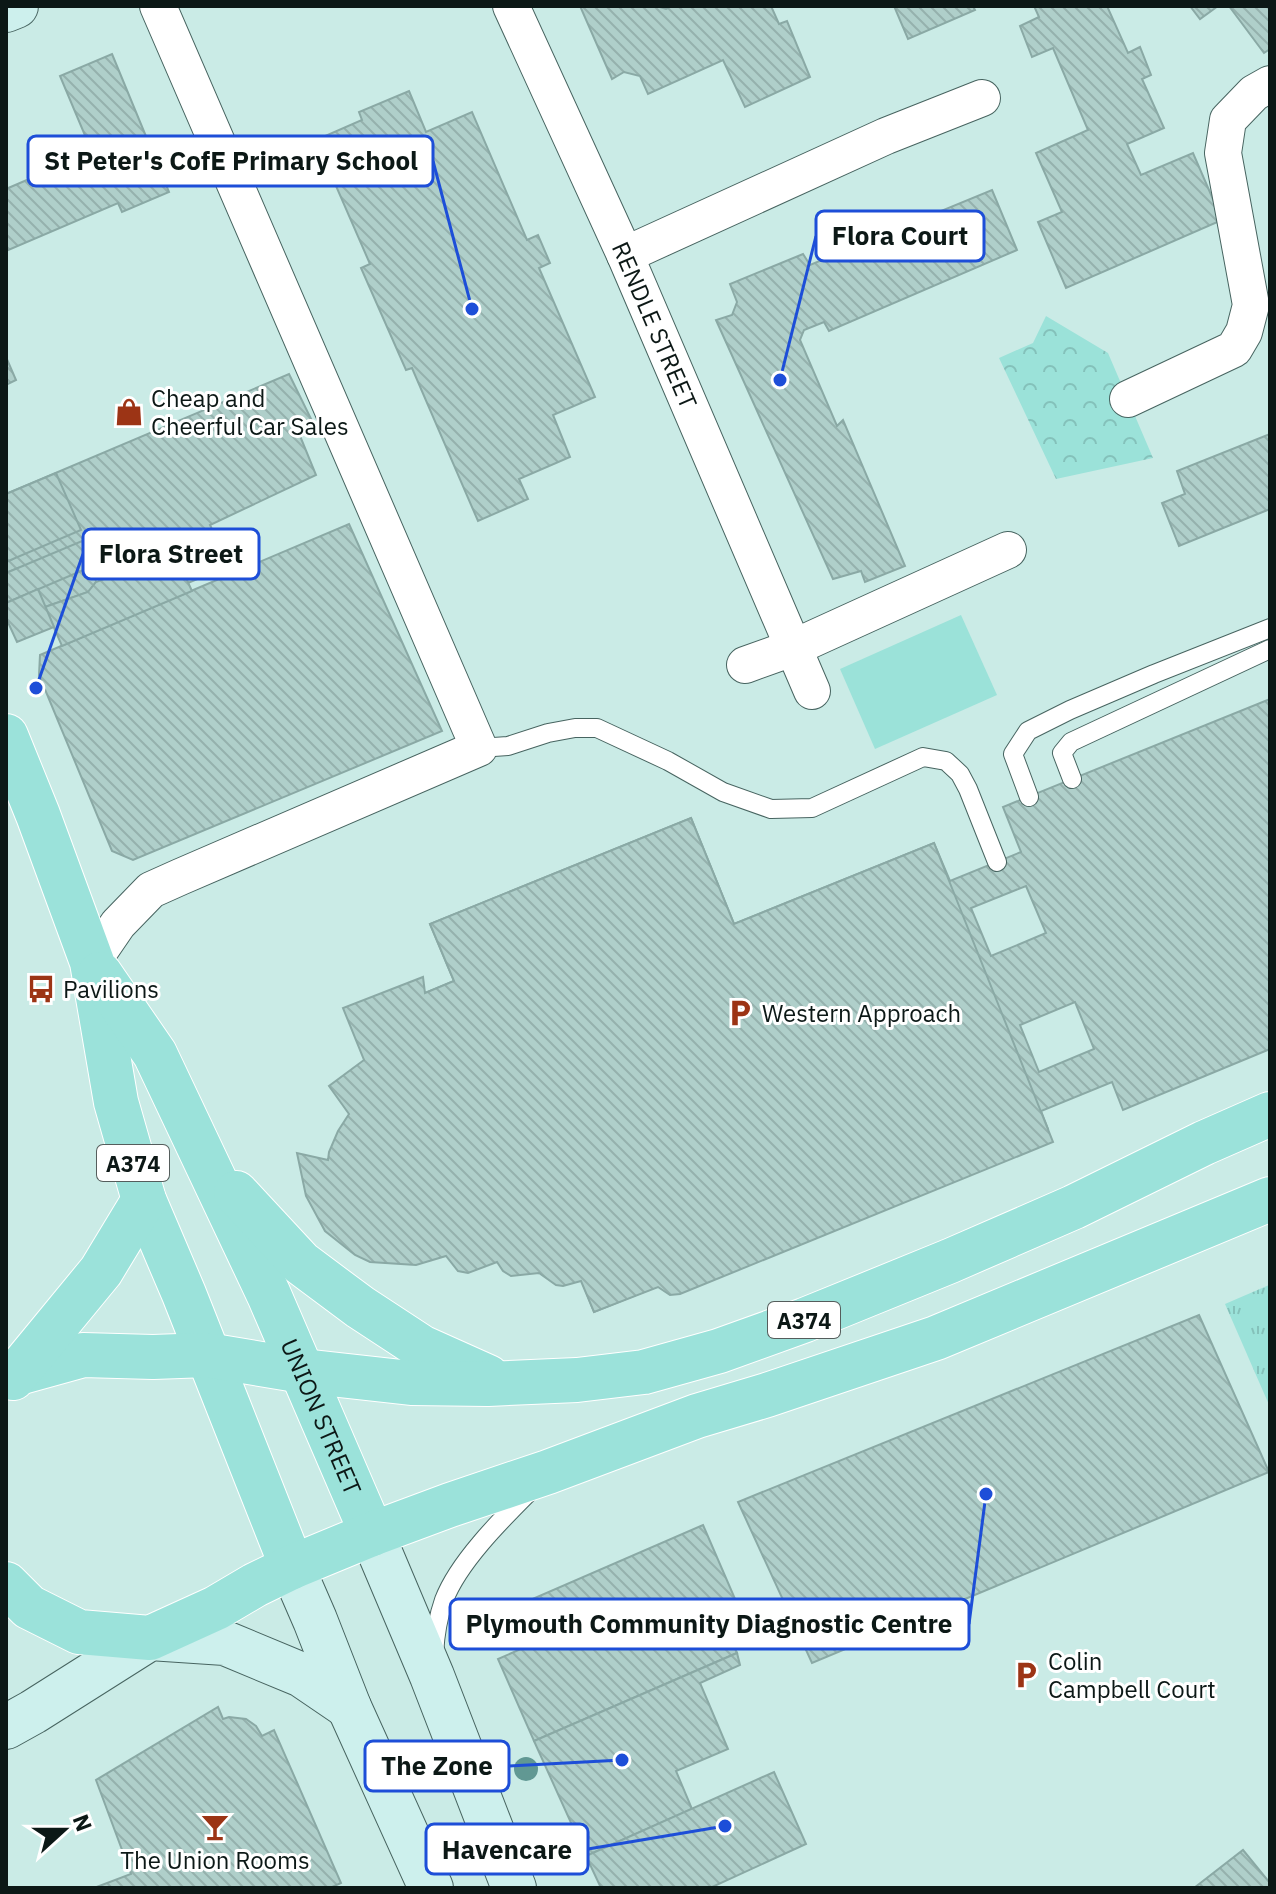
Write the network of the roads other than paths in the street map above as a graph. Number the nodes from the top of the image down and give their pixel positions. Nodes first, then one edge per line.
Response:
1 (16, 6) edge
2 (158, 6) edge
3 (511, 6) edge
4 (6, 10) edge
5 (1270, 84) edge
6 (982, 98) dead end
7 (625, 255) junction
8 (1128, 399) dead end
9 (1008, 550) dead end
10 (1270, 628) edge
11 (795, 647) junction
12 (1270, 649) edge
13 (745, 665) dead end
14 (812, 691) dead end
15 (6, 736) edge
16 (479, 748) junction
17 (1072, 779) dead end
18 (1029, 797) dead end
19 (997, 862) dead end
20 (92, 962) junction
21 (1270, 1114) edge
22 (195, 1137) junction
23 (1270, 1199) edge
24 (144, 1200) junction
25 (207, 1355) junction
26 (303, 1371) junction
27 (12, 1379) edge
28 (503, 1384) junction
29 (548, 1472) junction
30 (372, 1534) junction
31 (292, 1567) junction
32 (6, 1584) edge
33 (150, 1638) junction
34 (432, 1676) junction
35 (349, 1707) junction
36 (6, 1727) edge
37 (431, 1888) edge
38 (514, 1888) edge

1 - 4 street
2 - 16 street
3 - 7 street, RENDLE STREET
5 - 8 street
6 - 7 street
7 - 11 street, RENDLE STREET
9 - 11 street
10 - 18 lane
11 - 13 street
11 - 14 street, RENDLE STREET
12 - 17 lane
15 - 20 main road, UNION STREET / A374
16 - 19 lane
16 - 20 street
20 - 22 main road, UNION STREET / A374
20 - 24 main road, UNION STREET / A374
21 - 28 main road, A374
22 - 26 main road, UNION STREET / A374
22 - 28 main road
23 - 29 main road, A374
24 - 25 main road, UNION STREET / A374
24 - 27 main road, A374
25 - 26 main road, A374
25 - 27 main road, A374
25 - 31 main road, UNION STREET / A374
26 - 28 main road, A374
26 - 30 main road, UNION STREET / A374
29 - 30 main road, A374
29 - 34 lane
30 - 31 main road, A374
30 - 34 street, UNION STREET
31 - 33 main road, A374
31 - 35 street, UNION STREET
32 - 33 main road, A374
33 - 35 street
33 - 36 street
34 - 38 street, UNION STREET
35 - 37 street, UNION STREET

